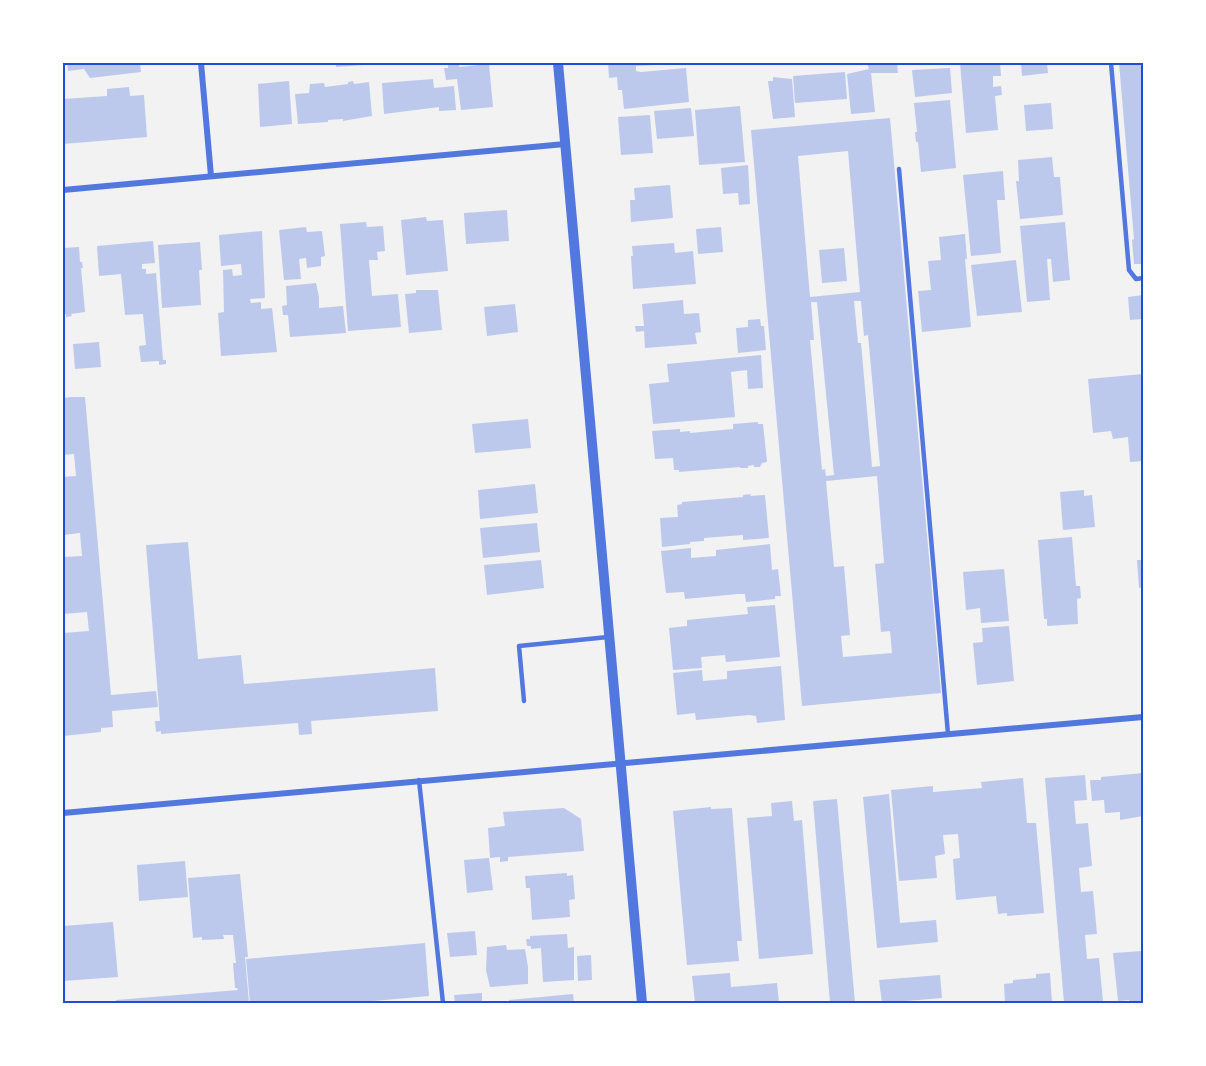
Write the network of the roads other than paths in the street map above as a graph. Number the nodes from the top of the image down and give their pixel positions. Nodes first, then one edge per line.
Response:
1 (201, 63) edge
2 (558, 63) edge
3 (1111, 63) edge
4 (565, 144) junction
5 (899, 169) dead end
6 (211, 176) junction
7 (63, 190) edge
8 (1143, 278) edge
9 (608, 638) junction
10 (524, 700) dead end
11 (1143, 717) edge
12 (948, 734) junction
13 (619, 763) junction
14 (419, 780) junction
15 (63, 813) edge
16 (443, 1003) edge
17 (642, 1003) edge

1 - 6 street
2 - 4 street
3 - 8 lane
4 - 6 street
4 - 9 street
5 - 12 lane
6 - 7 street
9 - 10 lane
9 - 13 street
11 - 12 street
12 - 13 street
13 - 14 street
13 - 17 street
14 - 15 street
14 - 16 lane

